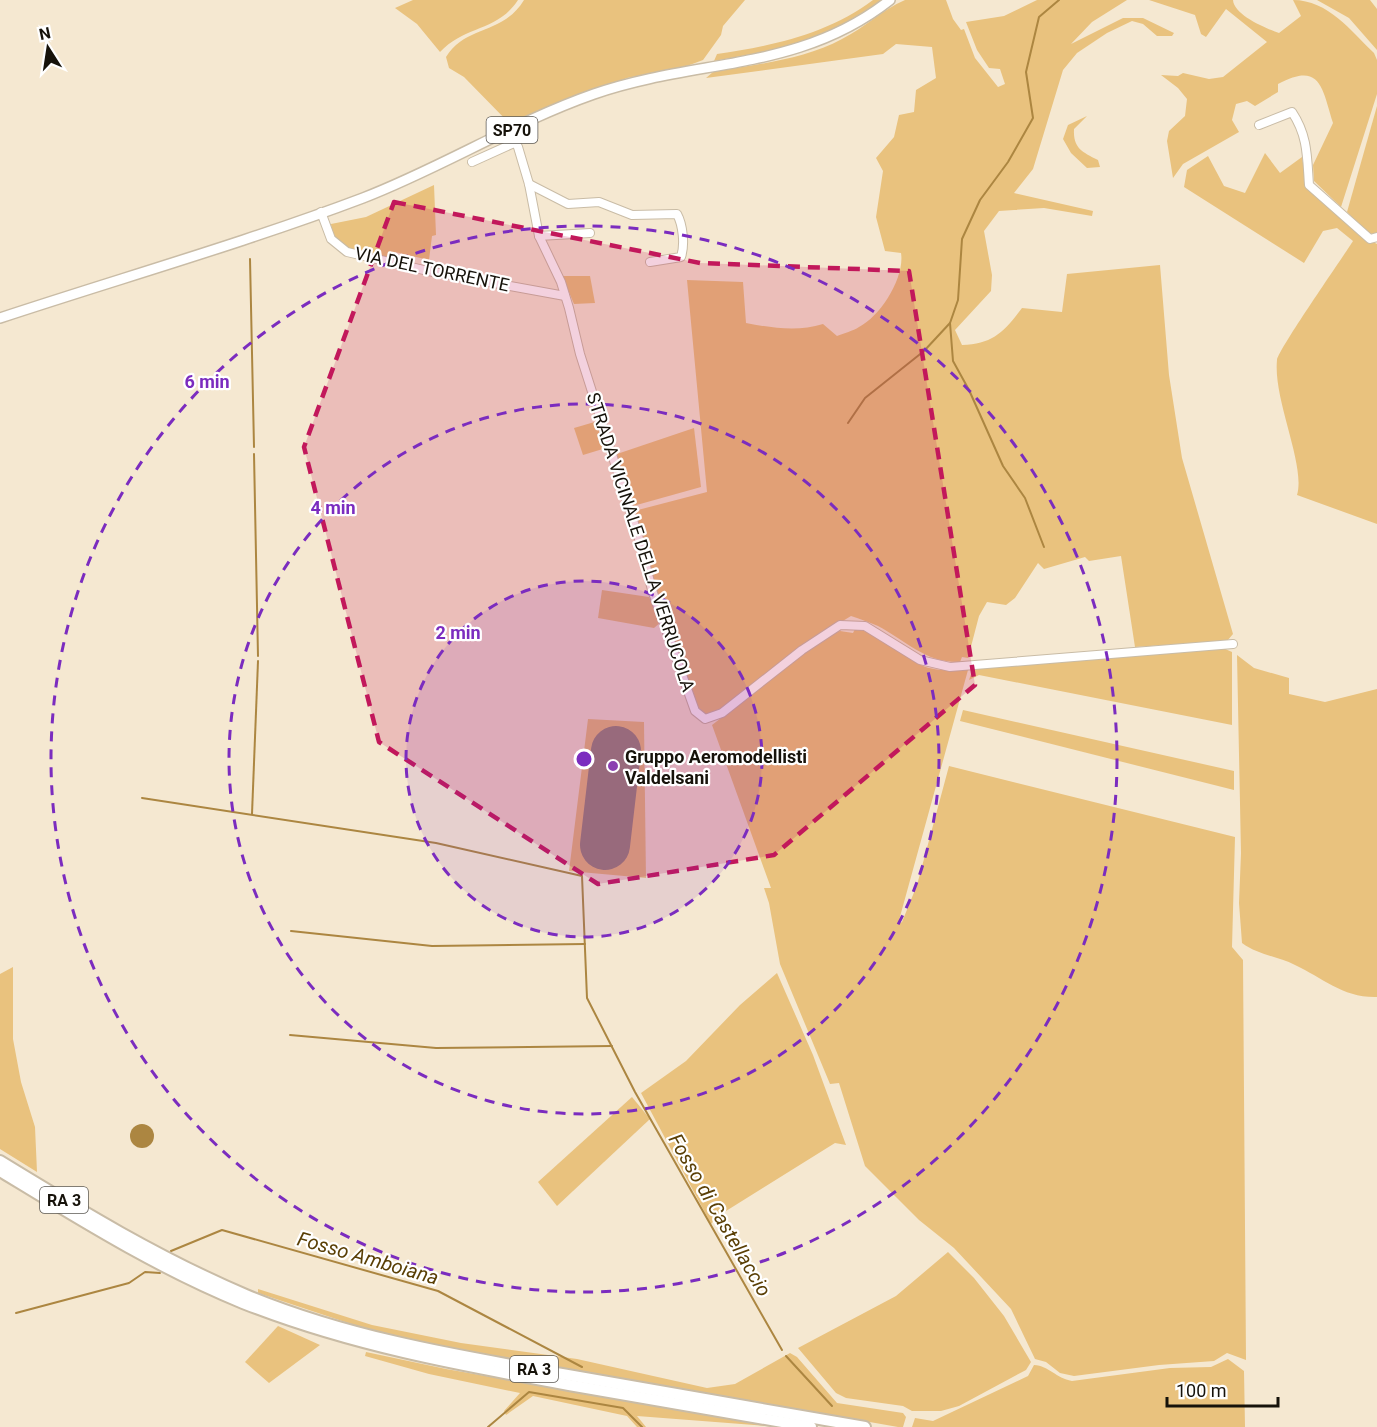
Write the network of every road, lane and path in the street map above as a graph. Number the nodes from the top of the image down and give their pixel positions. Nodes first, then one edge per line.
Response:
1 (891, 0) edge
2 (1259, 125) dead end
3 (508, 132) junction
4 (514, 143) junction
5 (472, 162) dead end
6 (529, 184) junction
7 (321, 212) junction
8 (590, 233) dead end
9 (539, 236) junction
10 (1377, 237) edge
11 (650, 262) dead end
12 (565, 296) junction
13 (0, 318) edge
14 (1233, 644) dead end
15 (0, 1155) edge
16 (0, 1161) edge
17 (0, 1171) edge
18 (0, 1177) edge
19 (22, 1184) junction
20 (43, 1187) junction
21 (126, 1242) junction
22 (211, 1283) junction
23 (810, 1427) edge
24 (865, 1427) edge

1 - 3 main road, SP70
2 - 10 street
3 - 4 street
3 - 7 main road, SP70
4 - 5 street
4 - 6 street
6 - 9 street
6 - 11 street
7 - 12 street, VIA DEL TORRENTE
7 - 13 main road, SP70
8 - 9 street
9 - 12 street
12 - 14 street, STRADA VICINALE DELLA VERRUCOLA
15 - 20 highway
16 - 20 highway, RA 3
17 - 19 highway, RA 3
18 - 19 highway
19 - 21 highway, RA 3
20 - 21 highway, RA 3
21 - 22 highway, RA 3
22 - 23 highway, RA 3
22 - 24 highway, RA 3

